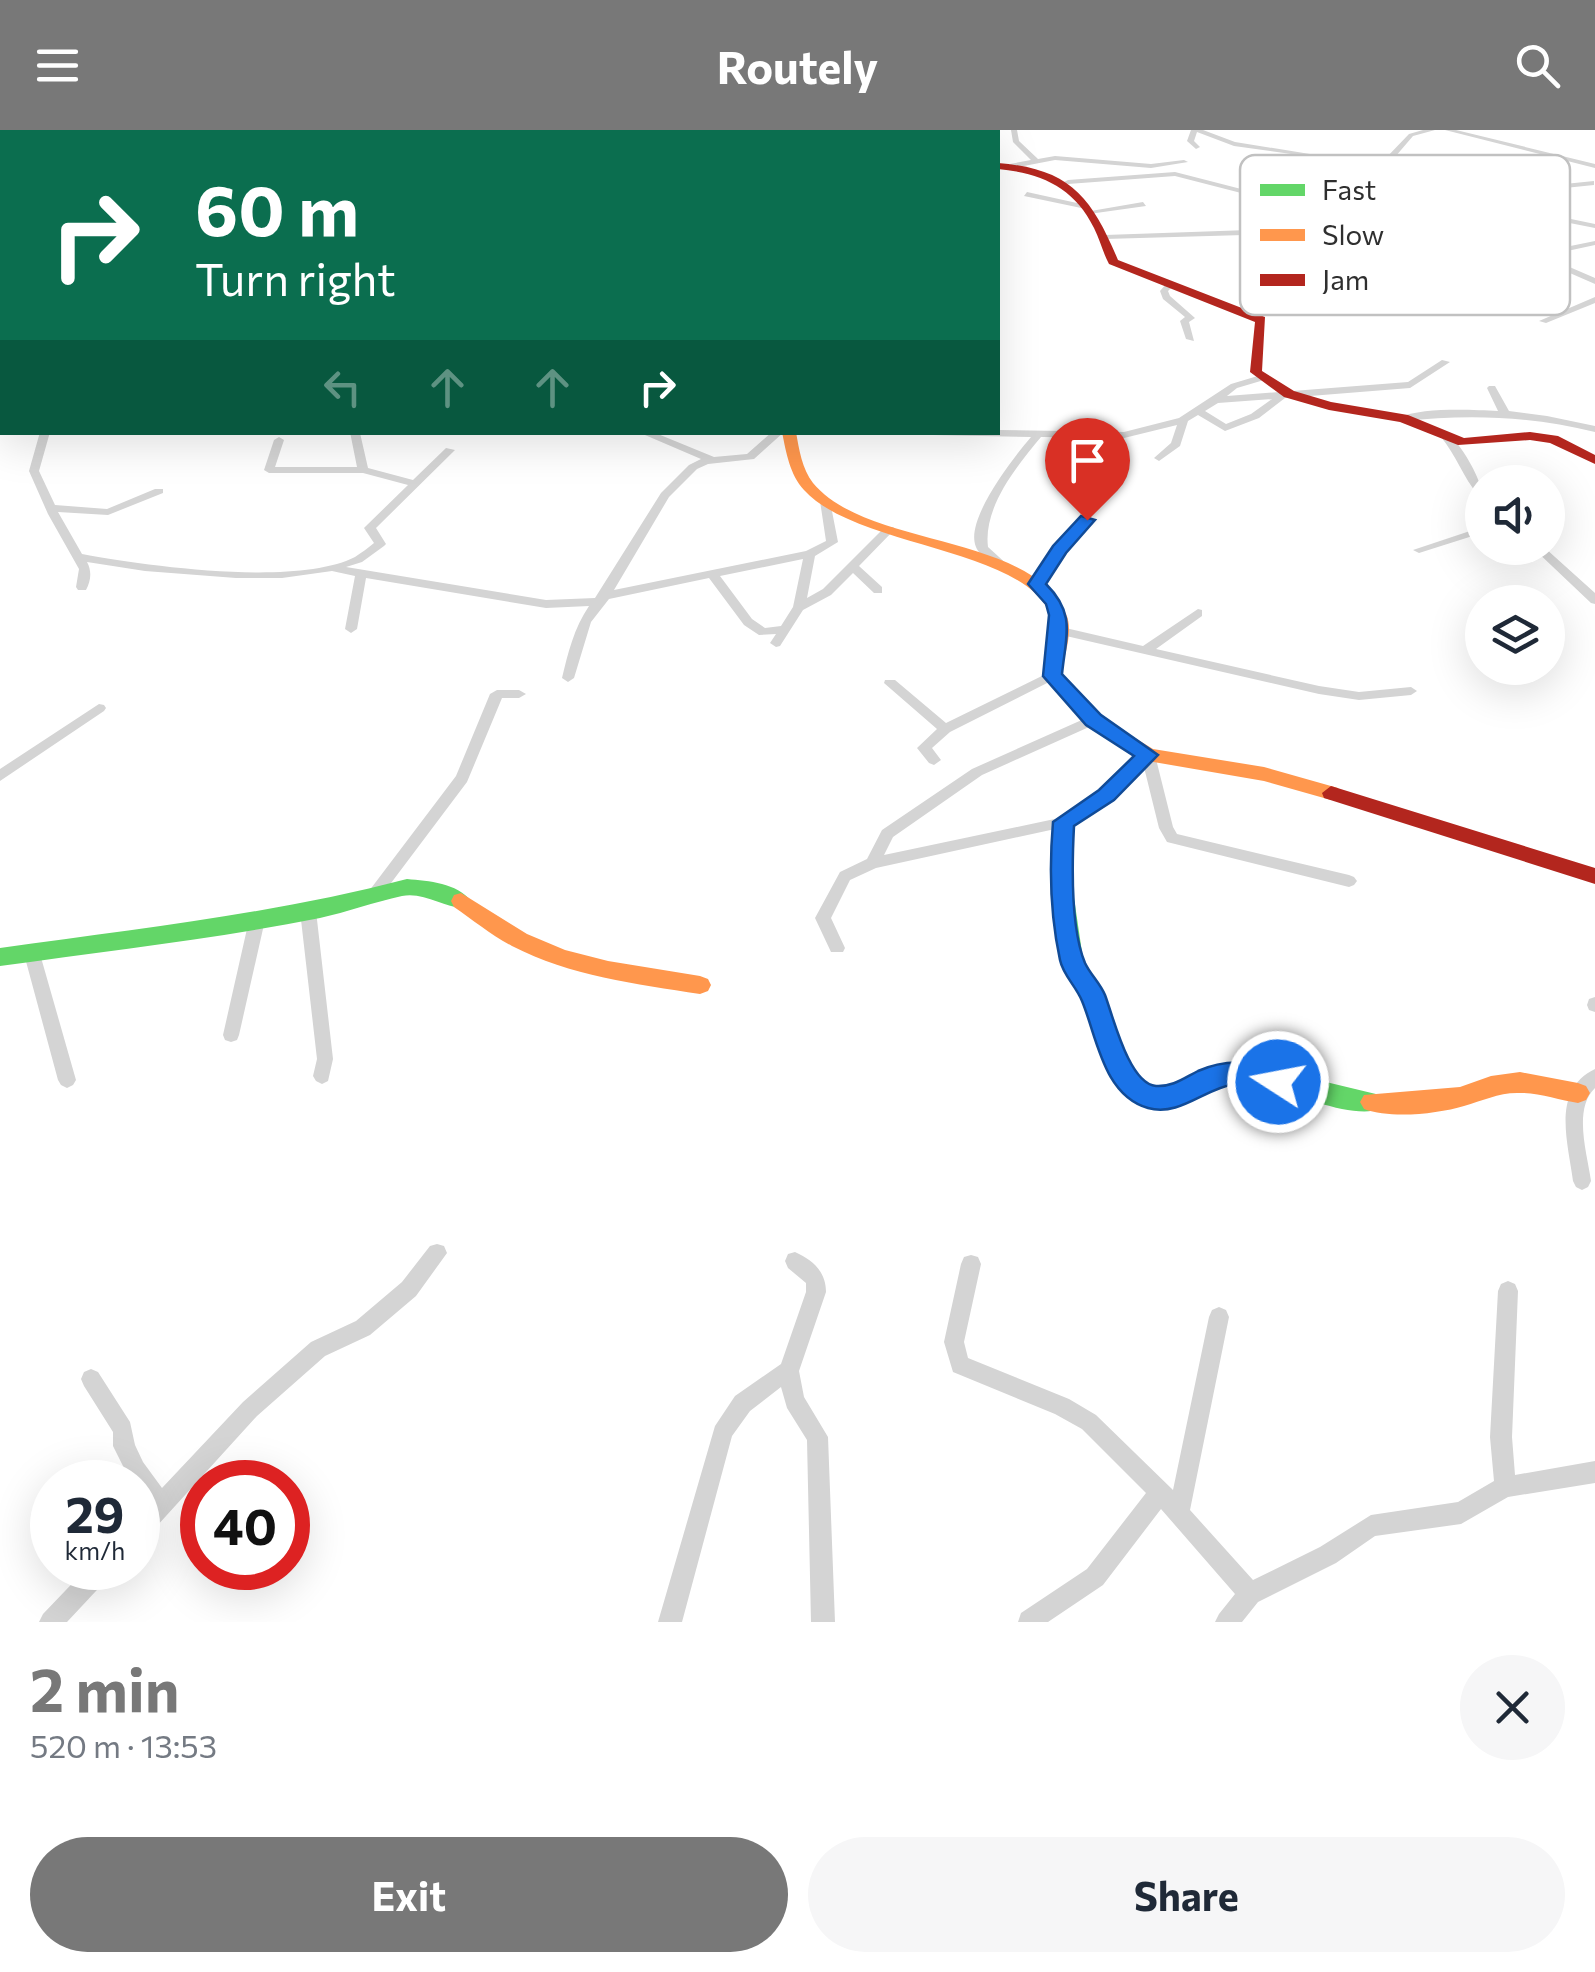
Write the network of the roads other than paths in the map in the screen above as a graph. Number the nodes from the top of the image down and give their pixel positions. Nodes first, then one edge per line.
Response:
1 (1014, 130) edge
2 (1196, 130) edge
3 (1432, 130) edge
4 (1448, 130) edge
5 (1196, 147) dead end
6 (1312, 155) dead end
7 (1392, 155) edge
8 (1550, 155) edge
9 (1035, 160) junction
10 (1570, 160) edge
11 (1184, 162) dead end
12 (1005, 166) edge
13 (1595, 166) edge
14 (1068, 182) junction
15 (1595, 182) edge
16 (1570, 185) edge
17 (1595, 190) edge
18 (1240, 191) edge
19 (1027, 194) dead end
20 (1143, 204) dead end
21 (1088, 210) junction
22 (1570, 221) edge
23 (1595, 226) edge
24 (1240, 232) edge
25 (1105, 237) junction
26 (1595, 243) edge
27 (1570, 250) edge
28 (1570, 268) edge
29 (1595, 281) edge
30 (1170, 285) junction
31 (1595, 300) edge
32 (1570, 310) edge
33 (1240, 312) edge
34 (1248, 315) edge
35 (1556, 315) edge
36 (1543, 320) dead end
37 (1191, 339) dead end
38 (1446, 362) dead end
39 (1261, 378) junction
40 (1492, 388) dead end
41 (1286, 394) junction
42 (1216, 400) junction
43 (1200, 412) junction
44 (1504, 412) junction
45 (1402, 418) junction
46 (1184, 420) junction
47 (1595, 429) edge
48 (1039, 433) junction
49 (45, 435) edge
50 (355, 435) edge
51 (650, 435) edge
52 (775, 435) edge
53 (790, 435) edge
54 (964, 435) edge
55 (996, 435) edge
56 (1000, 435) edge
57 (1446, 437) junction
58 (279, 440) dead end
59 (450, 450) dead end
60 (1158, 458) dead end
61 (712, 460) junction
62 (1595, 460) edge
63 (1466, 465) edge
64 (363, 470) junction
65 (417, 484) junction
66 (160, 491) dead end
67 (824, 501) junction
68 (54, 508) junction
69 (1087, 520) dead end
70 (889, 528) junction
71 (1465, 535) edge
72 (832, 542) junction
73 (1419, 550) dead end
74 (810, 554) junction
75 (78, 556) junction
76 (1558, 565) edge
77 (332, 568) junction
78 (849, 568) junction
79 (1006, 569) junction
80 (361, 574) junction
81 (713, 574) junction
82 (1036, 584) junction
83 (82, 587) dead end
84 (878, 590) dead end
85 (601, 599) junction
86 (1595, 600) edge
87 (799, 607) junction
88 (1198, 613) dead end
89 (351, 628) dead end
90 (784, 629) junction
91 (1058, 630) junction
92 (776, 643) dead end
93 (1144, 651) junction
94 (1052, 676) junction
95 (568, 678) dead end
96 (890, 683) dead end
97 (1411, 691) dead end
98 (518, 694) dead end
99 (99, 708) dead end
100 (1094, 720) junction
101 (946, 729) junction
102 (1148, 755) junction
103 (934, 760) dead end
104 (0, 776) edge
105 (1064, 822) junction
106 (873, 863) junction
107 (1595, 876) edge
108 (1349, 881) dead end
109 (374, 894) junction
110 (308, 911) junction
111 (257, 920) junction
112 (838, 948) dead end
113 (32, 954) junction
114 (0, 957) edge
115 (700, 985) dead end
116 (231, 1035) dead end
117 (322, 1076) dead end
118 (1595, 1077) edge
119 (67, 1080) dead end
120 (1578, 1093) junction
121 (1582, 1181) dead end
122 (438, 1253) dead end
123 (794, 1262) dead end
124 (971, 1264) dead end
125 (1508, 1292) dead end
126 (1219, 1316) dead end
127 (790, 1371) junction
128 (91, 1379) dead end
129 (1595, 1472) edge
130 (1505, 1487) junction
131 (1160, 1492) junction
132 (161, 1505) joint
133 (1179, 1512) junction
134 (81, 1590) edge
135 (1250, 1594) junction
136 (1029, 1621) edge
137 (51, 1622) edge
138 (670, 1622) edge
139 (823, 1622) edge
140 (1227, 1622) edge

1 - 9 street
2 - 5 street
2 - 6 street
3 - 7 street
4 - 8 street
9 - 11 street
9 - 12 street
10 - 13 street
12 - 14 street
14 - 18 street
14 - 21 street
15 - 16 street
15 - 17 street
19 - 21 street
20 - 21 street
21 - 25 street
22 - 23 street
24 - 25 street
25 - 30 street
26 - 27 street
28 - 29 street
30 - 33 street
30 - 37 street
31 - 32 street
34 - 39 street
35 - 36 street
38 - 41 street
39 - 41 street
39 - 42 street
40 - 44 street
41 - 42 street
41 - 43 street
41 - 45 street
42 - 43 street
43 - 46 street
44 - 45 street
44 - 47 street
45 - 57 street
46 - 48 street
46 - 60 street
48 - 56 street
48 - 79 street
49 - 68 street
50 - 64 street
51 - 61 street
52 - 61 street
53 - 67 street
54 - 55 street
57 - 62 street
57 - 63 street
58 - 64 street
59 - 65 street
61 - 85 street
64 - 65 street
65 - 77 street
66 - 68 street
67 - 70 street
67 - 72 street
68 - 75 street
69 - 82 street
70 - 78 street
70 - 79 street
71 - 73 street
72 - 74 street
72 - 78 street
74 - 81 street
74 - 87 street
75 - 77 street
75 - 83 street
76 - 86 street
77 - 80 street
78 - 84 street
78 - 87 street
79 - 82 street
80 - 85 street
80 - 89 street
81 - 85 street
81 - 90 street
82 - 91 street
85 - 95 street
87 - 90 street
88 - 93 street
90 - 92 street
91 - 93 street
91 - 94 street
93 - 97 street
94 - 100 street
94 - 101 street
96 - 101 street
98 - 109 street
99 - 104 street
100 - 102 street
100 - 106 street
101 - 103 street
102 - 105 street
102 - 107 street
102 - 108 street
105 - 106 street
105 - 120 street
106 - 112 street
109 - 110 street
109 - 115 street
110 - 111 street
110 - 117 street
111 - 113 street
111 - 116 street
113 - 114 street
113 - 119 street
118 - 120 street
120 - 121 street
122 - 132 street
123 - 127 street
124 - 131 street
125 - 130 street
126 - 133 street
127 - 138 street
127 - 139 street
128 - 132 street
129 - 130 street
130 - 135 street
131 - 133 street
131 - 136 street
133 - 135 street
134 - 137 street
135 - 140 street

